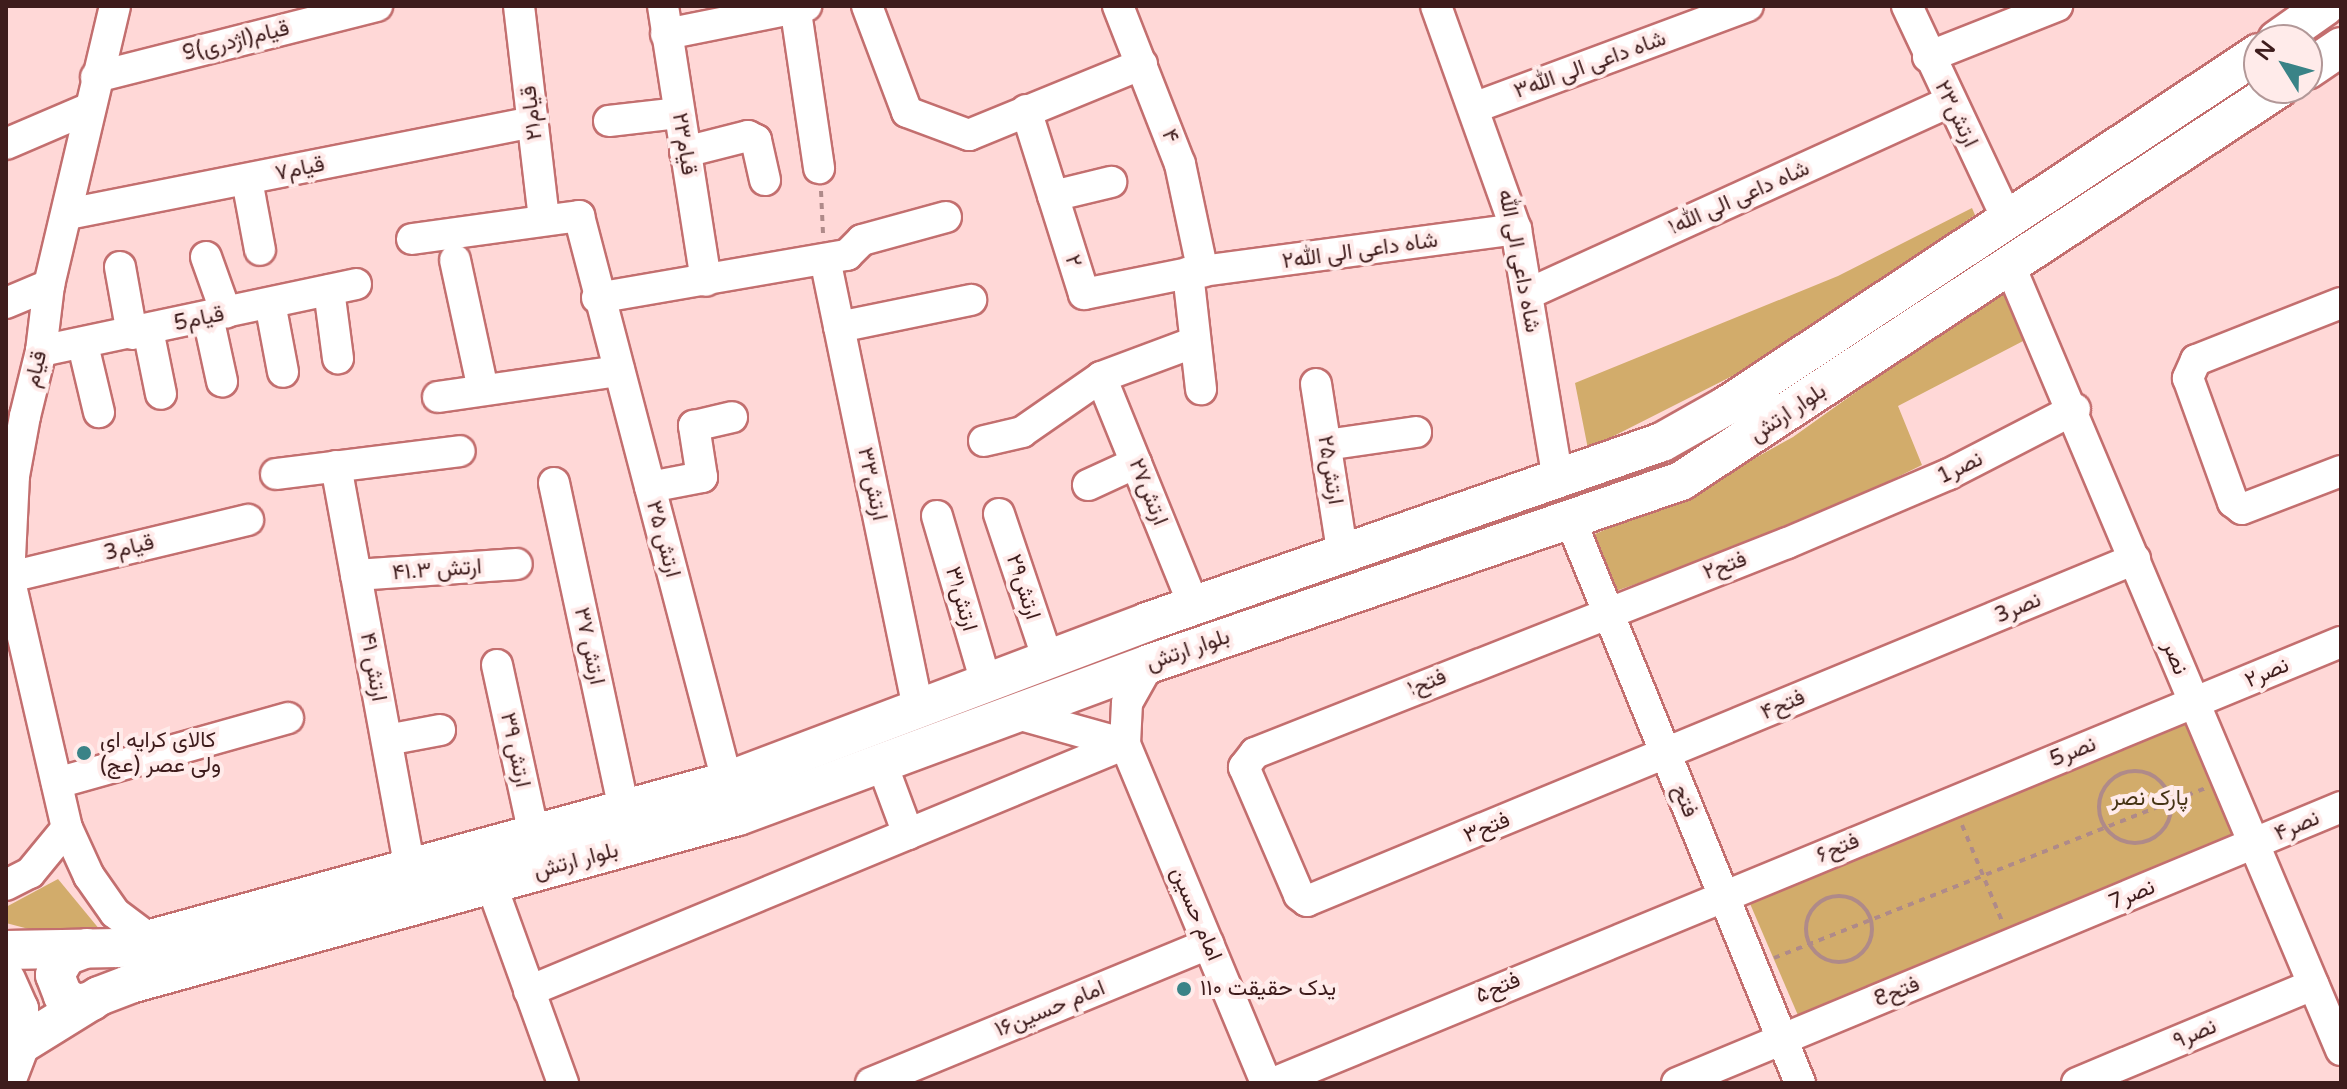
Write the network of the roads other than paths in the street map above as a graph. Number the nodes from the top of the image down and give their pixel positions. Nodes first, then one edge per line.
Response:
1 (115, 6) edge
2 (377, 6) edge
3 (519, 6) edge
4 (867, 6) edge
5 (1118, 6) edge
6 (1436, 6) edge
7 (1748, 6) edge
8 (1907, 6) edge
9 (2057, 6) edge
10 (2325, 6) edge
11 (801, 9) edge
12 (665, 20) edge
13 (2300, 24) edge
14 (2341, 47) edge
15 (1928, 57) junction
16 (2323, 59) edge
17 (1142, 64) junction
18 (2243, 64) edge
19 (96, 77) junction
20 (1950, 102) junction
21 (2255, 104) edge
22 (1476, 107) junction
23 (90, 108) junction
24 (1026, 110) junction
25 (678, 113) junction
26 (609, 121) dead end
27 (533, 122) junction
28 (6, 144) edge
29 (685, 152) junction
30 (819, 168) road end
31 (247, 180) junction
32 (765, 180) dead end
33 (1111, 182) dead end
34 (1053, 196) junction
35 (68, 214) junction
36 (946, 217) dead end
37 (544, 220) junction
38 (2008, 221) junction
39 (1516, 229) junction
40 (412, 239) dead end
41 (260, 250) dead end
42 (206, 257) dead end
43 (825, 259) junction
44 (455, 260) dead end
45 (2010, 266) junction
46 (120, 267) dead end
47 (1196, 273) junction
48 (706, 281) junction
49 (49, 285) junction
50 (1528, 294) junction
51 (597, 298) junction
52 (971, 300) dead end
53 (6, 303) edge
54 (270, 303) junction
55 (2341, 303) edge
56 (217, 315) junction
57 (839, 327) junction
58 (140, 332) junction
59 (1195, 342) junction
60 (83, 345) junction
61 (41, 351) junction
62 (338, 358) dead end
63 (619, 371) junction
64 (283, 372) dead end
65 (1101, 377) junction
66 (222, 381) dead end
67 (1316, 384) dead end
68 (483, 389) junction
69 (1201, 389) dead end
70 (161, 394) dead end
71 (438, 397) dead end
72 (2075, 409) junction
73 (99, 412) dead end
74 (732, 417) dead end
75 (1416, 432) dead end
76 (984, 441) dead end
77 (1326, 445) junction
78 (460, 451) dead end
79 (1136, 463) junction
80 (336, 466) junction
81 (2341, 471) edge
82 (276, 474) dead end
83 (10, 476) edge
84 (1558, 479) junction
85 (554, 483) dead end
86 (1088, 485) dead end
87 (650, 487) junction
88 (999, 514) dead end
89 (937, 516) dead end
90 (1570, 519) junction
91 (248, 520) dead end
92 (1842, 520) joint
93 (1343, 556) junction
94 (2135, 559) junction
95 (517, 564) dead end
96 (356, 575) junction
97 (8, 577) edge
98 (1194, 606) junction
99 (1607, 610) junction
100 (2341, 642) edge
101 (1900, 656) joint
102 (1048, 660) junction
103 (1149, 664) junction
104 (497, 665) dead end
105 (986, 683) junction
106 (2194, 704) junction
107 (918, 709) junction
108 (1017, 714) junction
109 (288, 718) dead end
110 (440, 730) dead end
111 (387, 740) junction
112 (1125, 744) junction
113 (1666, 754) junction
114 (882, 764) junction
115 (727, 781) junction
116 (57, 783) junction
117 (1953, 801) joint
118 (2341, 807) edge
119 (624, 809) junction
120 (67, 828) junction
121 (908, 834) junction
122 (534, 835) junction
123 (2253, 845) junction
124 (410, 869) junction
125 (491, 884) junction
126 (6, 885) edge
127 (1723, 894) junction
128 (1307, 901) joint
129 (151, 940) junction
130 (1208, 944) junction
131 (2012, 945) joint
132 (87, 948) junction
133 (6, 950) edge
134 (6, 980) edge
135 (2313, 985) junction
136 (529, 991) junction
137 (92, 1001) junction
138 (1783, 1040) junction
139 (2341, 1050) edge
140 (11, 1072) edge
141 (886, 1080) edge
142 (563, 1083) edge
143 (1266, 1083) edge
144 (1273, 1083) edge
145 (1677, 1083) edge
146 (1800, 1083) edge
147 (2077, 1083) edge

1 - 19 street, قیام
2 - 19 street, قیام(اژدری)9
3 - 27 street, قیام۲۱
4 - 24 street
5 - 17 street, ۴
6 - 22 street, شاه داعی الی الله
7 - 22 street, شاه داعی الی الله۳
8 - 15 street, ارتش۲۳
9 - 15 street
10 - 13 main road
11 - 12 street
11 - 30 street
12 - 25 street, قیام۲۳
14 - 16 main road
15 - 20 street, ارتش۲۳
17 - 24 street
17 - 47 street, ۴
18 - 38 main road, بلوار ارتش
19 - 23 street, قیام
20 - 38 street, ارتش۲۳
20 - 50 street, شاه داعی الی الله۱
21 - 45 main road, بلوار ارتش
22 - 39 street, شاه داعی الی الله
23 - 28 street
23 - 35 street, قیام
24 - 34 street, ۲
25 - 26 street
25 - 29 street, قیام۲۳
27 - 31 street, قیام۷
27 - 37 street, قیام۲۱
29 - 32 street
29 - 48 street, قیام۲۳
31 - 35 street, قیام۷
31 - 41 street
33 - 34 street
34 - 47 street, ۲
35 - 49 street, قیام
36 - 43 street
37 - 40 street
37 - 51 street, ارتش ۳۵
38 - 84 main road, بلوار ارتش
39 - 47 street, شاه داعی الی الله۲
39 - 50 street, شاه داعی الی الله
42 - 56 street
43 - 48 street
43 - 57 street, ارتش۳۳
44 - 68 street
45 - 72 street, نصر
45 - 90 main road, بلوار ارتش
46 - 58 street
47 - 59 street, ۴
48 - 51 street
49 - 53 street
49 - 61 street, قیام
50 - 84 street, شاه داعی الی الله
51 - 63 street, ارتش ۳۵
52 - 57 street
54 - 56 street, قیام5
54 - 62 street, قیام5
54 - 64 street
55 - 81 street
56 - 58 street, قیام5
56 - 66 street
57 - 107 street, ارتش۳۳
58 - 60 street, قیام5
58 - 70 street
59 - 65 street
59 - 69 street, ۴
60 - 61 street, قیام5
60 - 73 street
61 - 83 street, قیام
63 - 68 street
63 - 87 street, ارتش ۳۵
65 - 76 street
65 - 79 street, ارتش۲۷
67 - 77 street, ارتش۲۵
68 - 71 street
72 - 92 street, 1نصر
72 - 94 street, نصر
74 - 87 street
75 - 77 street
77 - 93 street, ارتش۲۵
78 - 80 street
79 - 86 street
79 - 98 street, ارتش۲۷
80 - 82 street
80 - 96 street, ارتش ۴۱
83 - 97 street, قیام
84 - 93 main road, بلوار ارتش
85 - 119 street, ارتش ۳۷
87 - 115 street, ارتش ۳۵
88 - 102 street, ارتش۲۹
89 - 105 street, ارتش۳۱
90 - 99 street, فتح
90 - 103 main road, بلوار ارتش
91 - 97 street, قیام3
92 - 99 street, ۲فتح
93 - 98 main road, بلوار ارتش
94 - 101 street, 3نصر
94 - 106 street, نصر
95 - 96 street, ارتش ۴۱.۳
96 - 111 street, ارتش ۴۱
97 - 116 street, قیام
98 - 102 main road, بلوار ارتش
99 - 113 street, فتح
99 - 128 street, ۱فتح
100 - 106 street, نصر۲
101 - 113 street, فتح۴
102 - 105 main road, بلوار ارتش
103 - 108 main road, بلوار ارتش
103 - 112 street
104 - 122 street, ارتش ۳۹
105 - 107 main road, بلوار ارتش
106 - 117 street, 5نصر
106 - 123 street, نصر
107 - 115 main road, بلوار ارتش
108 - 112 street
108 - 114 main road, بلوار ارتش
109 - 116 street
110 - 111 street
111 - 124 street, ارتش ۴۱
112 - 121 street
112 - 130 street, امام حسین
113 - 127 street, فتح
113 - 128 street, ۳فتح
114 - 121 street
114 - 125 main road, بلوار ارتش
115 - 119 main road, بلوار ارتش
116 - 120 street, قیام
117 - 127 street, ۶فتح
118 - 123 street, ۴نصر
119 - 122 main road, بلوار ارتش
120 - 126 street
120 - 129 street, قیام
121 - 136 street
122 - 124 main road, بلوار ارتش
123 - 131 street, 7نصر
123 - 135 street, نصر
124 - 129 main road, بلوار ارتش
125 - 136 street
125 - 137 main road, بلوار ارتش
127 - 138 street, فتح
127 - 144 street, ۵فتح
129 - 132 main road, بلوار ارتش
130 - 141 street, امام حسین۱۶
130 - 143 street, امام حسین
131 - 138 street, 8فتح
132 - 133 main road, بلوار ارتش
132 - 137 main road
134 - 140 main road
135 - 139 street, نصر
135 - 147 street, ۹نصر
136 - 142 street
137 - 140 main road, بلوار ارتش
138 - 145 street, 8فتح
138 - 146 street, فتح

